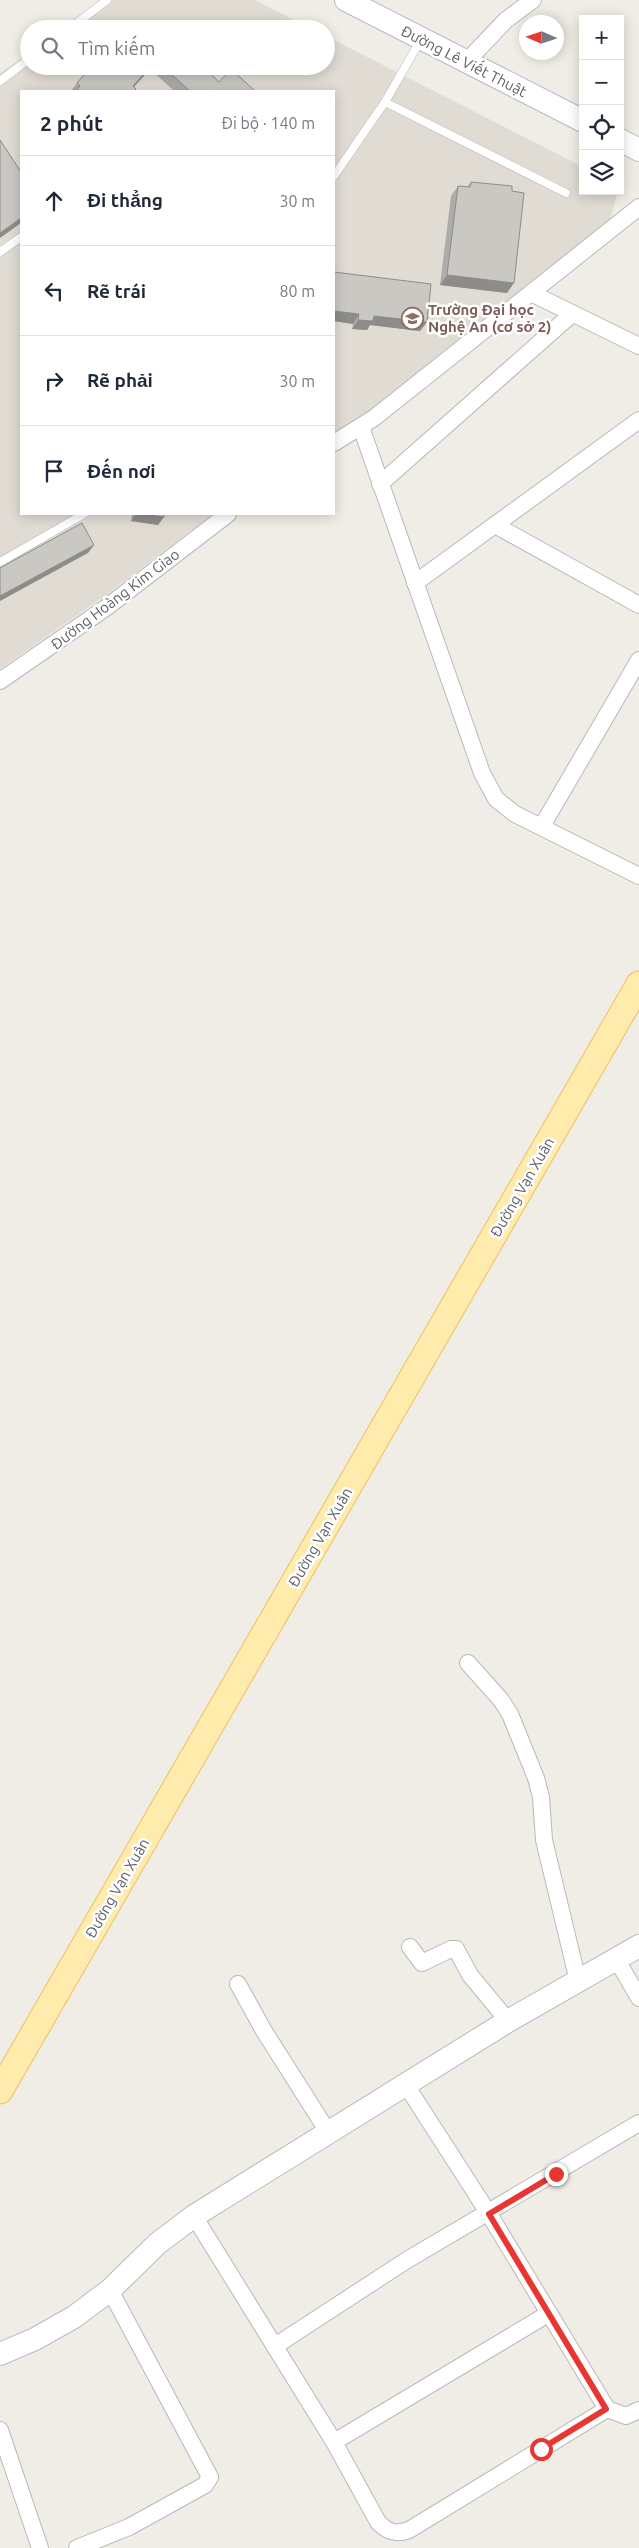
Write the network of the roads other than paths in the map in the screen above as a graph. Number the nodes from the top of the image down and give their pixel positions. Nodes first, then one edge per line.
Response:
1 (107, 0) edge
2 (533, 0) edge
3 (354, 2) edge
4 (81, 20) edge
5 (421, 39) junction
6 (466, 62) junction
7 (20, 66) edge
8 (0, 81) edge
9 (386, 102) junction
10 (579, 119) edge
11 (624, 142) edge
12 (639, 150) edge
13 (335, 175) edge
14 (566, 193) dead end
15 (639, 208) edge
16 (20, 238) edge
17 (0, 252) edge
18 (531, 293) junction
19 (572, 314) junction
20 (639, 346) edge
21 (639, 420) edge
22 (361, 427) junction
23 (335, 442) edge
24 (380, 484) junction
25 (82, 515) edge
26 (227, 515) edge
27 (495, 525) junction
28 (0, 562) edge
29 (415, 583) junction
30 (639, 606) edge
31 (639, 660) edge
32 (0, 681) edge
33 (542, 826) junction
34 (639, 876) edge
35 (639, 984) edge
36 (468, 1663) dead end
37 (639, 1946) edge
38 (410, 1947) dead end
39 (617, 1960) junction
40 (578, 1981) junction
41 (238, 1984) dead end
42 (639, 1998) edge
43 (508, 2021) junction
44 (406, 2085) junction
45 (0, 2091) edge
46 (639, 2124) edge
47 (328, 2132) junction
48 (489, 2214) junction
49 (194, 2216) junction
50 (110, 2290) junction
51 (548, 2314) junction
52 (275, 2346) junction
53 (0, 2354) edge
54 (606, 2409) junction
55 (639, 2410) edge
56 (0, 2430) edge
57 (334, 2442) junction
58 (40, 2548) edge
59 (77, 2548) edge

1 - 4 lane
2 - 6 street
3 - 5 street, Đường Lê Viết Thuật
5 - 6 street, Đường Lê Viết Thuật
5 - 9 lane
6 - 10 street, Đường Lê Viết Thuật
7 - 8 lane
9 - 13 lane
9 - 14 lane
11 - 12 street
15 - 18 street
16 - 17 lane
18 - 19 street
18 - 22 street
19 - 20 street
19 - 24 street
21 - 27 street
22 - 23 street
22 - 24 street
24 - 29 street
25 - 28 lane
26 - 32 street, Đường Hoàng Kim Giao
27 - 29 street
27 - 30 street
29 - 33 street
31 - 33 street
33 - 34 street
35 - 45 main road, Đường Vạn Xuân
36 - 40 street
37 - 39 street
38 - 43 street
39 - 40 street
39 - 42 street
40 - 43 street
41 - 47 street
43 - 44 street
44 - 47 street
44 - 48 street
46 - 48 street
47 - 49 street
48 - 51 street
48 - 52 street
49 - 50 street
49 - 52 street
50 - 53 street
50 - 59 street
51 - 54 street
51 - 57 street
52 - 57 street
54 - 55 street
54 - 57 street
56 - 58 street

